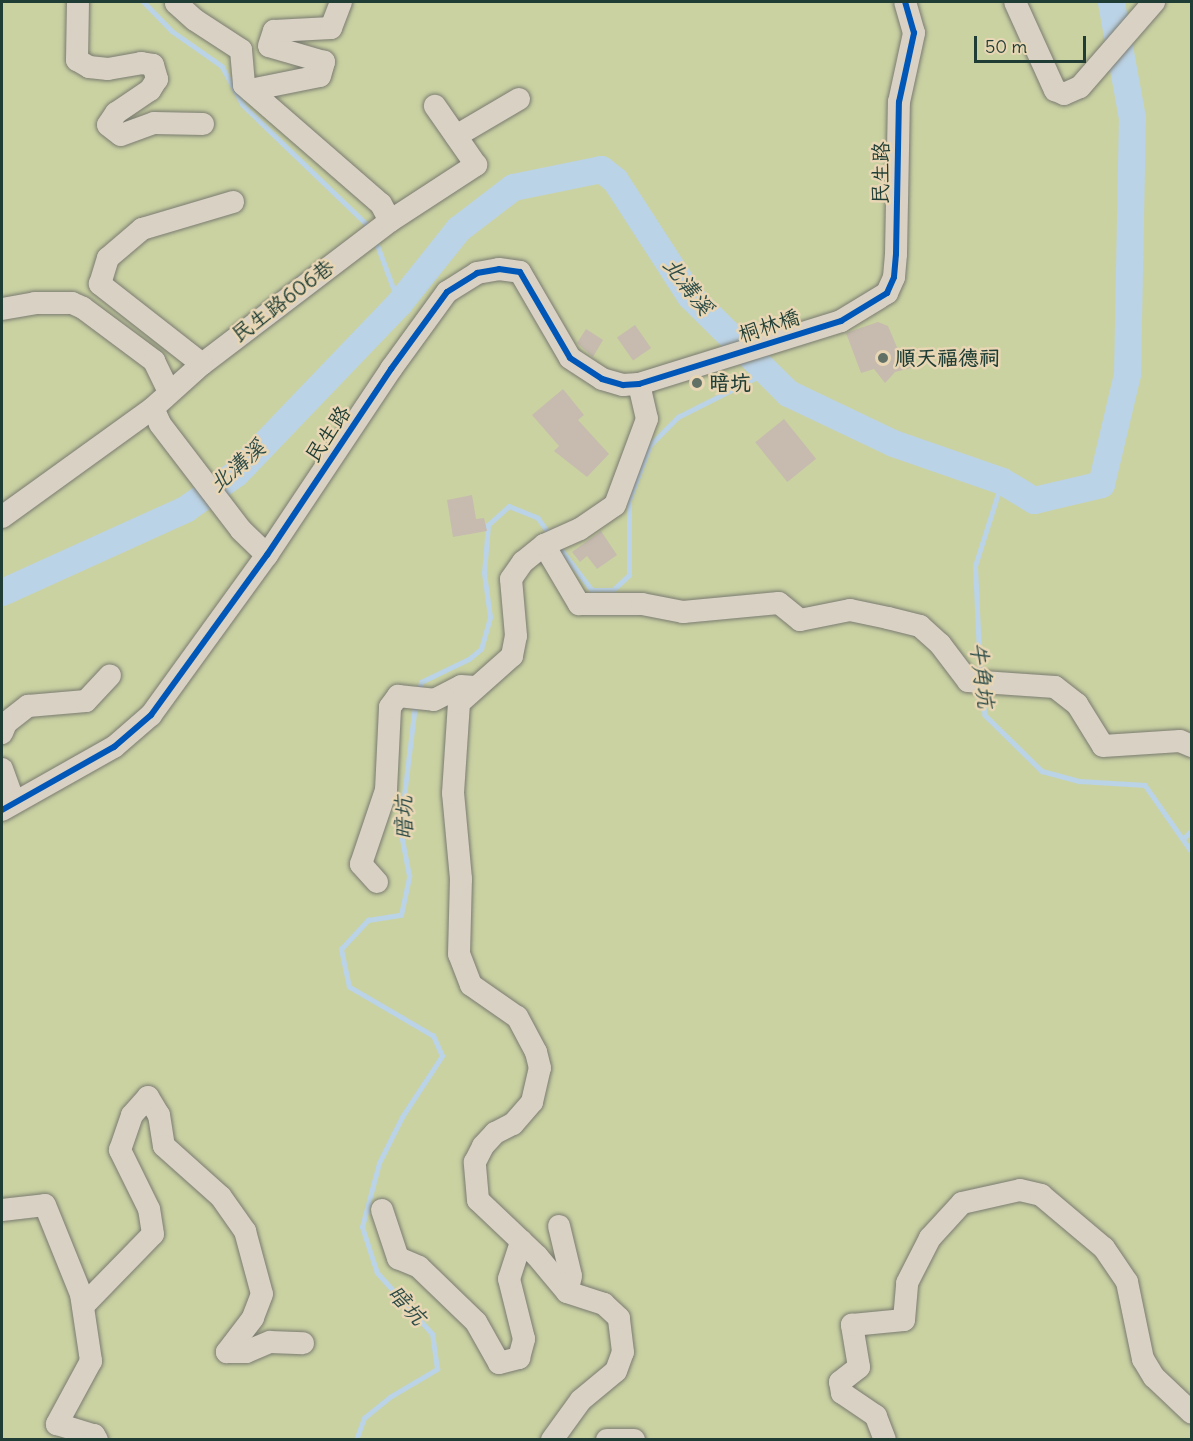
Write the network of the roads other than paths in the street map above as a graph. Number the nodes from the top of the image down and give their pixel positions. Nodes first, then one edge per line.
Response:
1 (78, 2) edge
2 (178, 2) edge
3 (341, 2) edge
4 (905, 2) edge
5 (1016, 2) edge
6 (1154, 2) edge
7 (250, 90) junction
8 (519, 99) dead end
9 (435, 106) dead end
10 (203, 124) dead end
11 (456, 136) junction
12 (233, 202) dead end
13 (379, 229) junction
14 (2, 309) edge
15 (841, 321) joint
16 (202, 364) junction
17 (706, 364) joint
18 (639, 384) junction
19 (161, 408) junction
20 (2, 517) edge
21 (544, 545) junction
22 (267, 555) junction
23 (110, 675) dead end
24 (477, 687) junction
25 (2, 733) edge
26 (1191, 746) edge
27 (2, 770) edge
28 (8, 806) edge
29 (377, 882) dead end
30 (2, 1210) edge
31 (382, 1210) dead end
32 (559, 1226) dead end
33 (521, 1241) junction
34 (567, 1292) junction
35 (83, 1306) junction
36 (303, 1343) dead end
37 (1191, 1413) edge
38 (97, 1440) edge
39 (552, 1440) edge
40 (607, 1440) edge
41 (634, 1440) edge
42 (885, 1440) edge

1 - 10 street
2 - 7 street
3 - 7 street
4 - 15 street, 民生路
5 - 6 street
7 - 13 street
8 - 11 street
9 - 11 street
11 - 13 street, 民生路606巷
12 - 16 street
13 - 16 street, 民生路606巷
14 - 19 street
15 - 17 street, 桐林橋
16 - 19 street, 民生路606巷
17 - 18 street, 民生路
18 - 21 street
18 - 22 street, 民生路
19 - 20 street, 民生路606巷
19 - 22 street
21 - 24 street
21 - 26 street
22 - 28 street, 民生路
23 - 25 street
24 - 29 street
24 - 33 street
27 - 28 street
30 - 35 street
31 - 33 street
32 - 34 street
33 - 34 street
34 - 39 street
35 - 36 street
35 - 38 street
37 - 42 street
40 - 41 street

